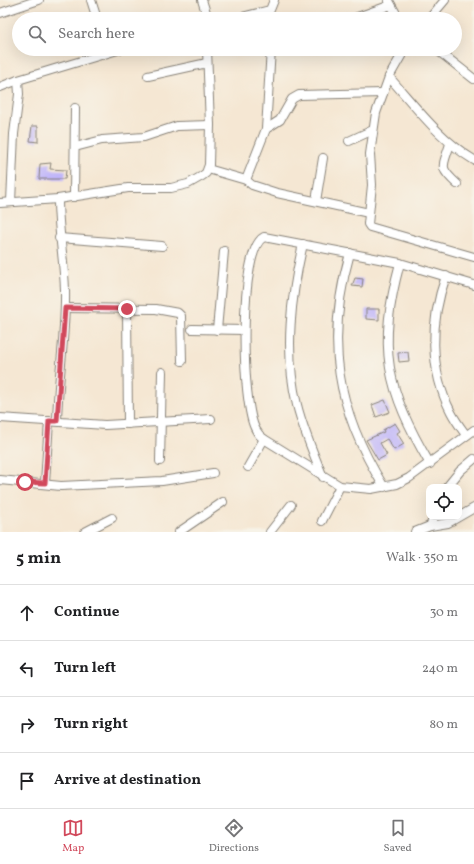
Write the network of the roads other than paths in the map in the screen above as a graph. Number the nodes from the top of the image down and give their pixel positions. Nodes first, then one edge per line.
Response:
1 (39, 0) edge
2 (91, 0) edge
3 (202, 0) edge
4 (274, 0) edge
5 (445, 0) edge
6 (390, 2) edge
7 (270, 10) joint
8 (95, 12) edge
9 (206, 12) edge
10 (262, 12) edge
11 (368, 12) edge
12 (395, 12) edge
13 (435, 12) edge
14 (0, 13) edge
15 (93, 56) edge
16 (207, 56) edge
17 (271, 56) edge
18 (401, 56) edge
19 (445, 56) edge
20 (206, 63) junction
21 (148, 76) dead end
22 (389, 77) junction
23 (474, 79) edge
24 (18, 80) junction
25 (0, 87) edge
26 (383, 94) junction
27 (75, 108) dead end
28 (210, 125) junction
29 (266, 129) junction
30 (373, 130) junction
31 (349, 141) dead end
32 (450, 144) junction
33 (75, 147) junction
34 (323, 158) dead end
35 (474, 160) edge
36 (208, 168) junction
37 (246, 180) junction
38 (457, 184) dead end
39 (74, 197) junction
40 (58, 199) junction
41 (316, 201) junction
42 (0, 202) edge
43 (11, 202) junction
44 (369, 213) junction
45 (59, 238) junction
46 (303, 244) junction
47 (162, 246) dead end
48 (224, 251) dead end
49 (350, 253) junction
50 (474, 257) edge
51 (400, 263) junction
52 (446, 276) junction
53 (474, 285) edge
54 (65, 308) junction
55 (127, 309) junction
56 (192, 329) dead end
57 (217, 330) junction
58 (244, 330) junction
59 (182, 361) dead end
60 (162, 372) dead end
61 (0, 418) edge
62 (211, 419) dead end
63 (53, 421) junction
64 (160, 422) junction
65 (128, 424) junction
66 (474, 430) edge
67 (466, 435) junction
68 (264, 440) junction
69 (474, 459) edge
70 (160, 461) dead end
71 (430, 464) junction
72 (248, 467) dead end
73 (213, 472) dead end
74 (323, 477) junction
75 (0, 480) edge
76 (45, 483) junction
77 (449, 484) edge
78 (340, 486) junction
79 (384, 487) junction
80 (223, 502) dead end
81 (291, 504) dead end
82 (474, 508) edge
83 (462, 515) edge
84 (112, 518) dead end
85 (322, 520) dead end
86 (433, 520) edge
87 (453, 520) edge
88 (430, 526) junction
89 (85, 532) edge
90 (179, 532) edge
91 (270, 532) edge
92 (415, 532) edge

1 - 14 street
2 - 8 street
3 - 9 street
4 - 7 street
5 - 13 street
6 - 11 street
6 - 12 street
7 - 10 street
15 - 24 street
16 - 20 street
17 - 29 street
18 - 22 street
19 - 23 street
20 - 21 street
20 - 28 street
22 - 26 street
22 - 32 street
24 - 25 street
24 - 43 street
26 - 29 street
26 - 30 street
27 - 33 street
28 - 33 street
28 - 36 street
29 - 37 street
30 - 31 street
30 - 44 street
32 - 35 street
32 - 38 street
33 - 39 street
34 - 41 street
36 - 37 street
36 - 39 street
37 - 41 street
39 - 40 street
40 - 43 street
40 - 45 street
41 - 44 street
42 - 43 street
44 - 50 street
45 - 47 street
45 - 54 street
46 - 49 street
46 - 58 street
46 - 74 street
48 - 57 street
49 - 51 street
49 - 79 street
51 - 52 street
51 - 71 street
52 - 53 street
52 - 67 street
54 - 55 street
54 - 63 street
55 - 59 street
55 - 65 street
56 - 57 street
57 - 58 street
58 - 68 street
60 - 64 street
61 - 63 street
62 - 64 street
63 - 65 street
63 - 76 street
64 - 65 street
64 - 70 street
66 - 67 street
67 - 71 street
68 - 72 street
68 - 74 street
69 - 77 street
71 - 79 street
73 - 76 street
74 - 78 street
75 - 76 street
78 - 79 street
78 - 85 street
80 - 90 street
81 - 91 street
82 - 83 street
84 - 89 street
86 - 88 street
87 - 88 street
88 - 92 street

